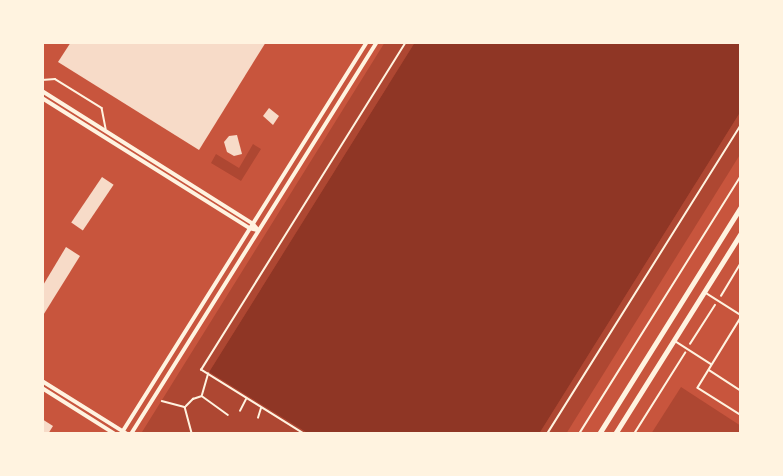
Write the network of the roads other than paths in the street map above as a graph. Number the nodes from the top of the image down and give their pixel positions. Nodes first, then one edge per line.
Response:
1 (366, 42) edge
2 (376, 42) edge
3 (42, 80) edge
4 (42, 91) edge
5 (42, 98) edge
6 (107, 132) junction
7 (741, 207) edge
8 (252, 223) junction
9 (249, 228) junction
10 (258, 230) junction
11 (741, 233) edge
12 (704, 292) junction
13 (741, 317) edge
14 (674, 340) junction
15 (712, 364) junction
16 (709, 370) junction
17 (42, 381) edge
18 (42, 388) edge
19 (741, 391) edge
20 (741, 416) edge
21 (125, 433) edge
22 (115, 434) edge
23 (598, 434) edge
24 (615, 434) edge

1 - 8 street
2 - 10 street
3 - 6 lane
4 - 6 street
5 - 9 street
6 - 8 street
7 - 23 main road
8 - 9 street
8 - 10 street
9 - 10 street
9 - 21 street
10 - 21 street
11 - 12 main road
12 - 13 lane
12 - 14 main road
13 - 15 lane
14 - 15 lane
14 - 24 main road
15 - 16 lane
16 - 19 lane
16 - 20 lane
17 - 21 street
18 - 22 street

